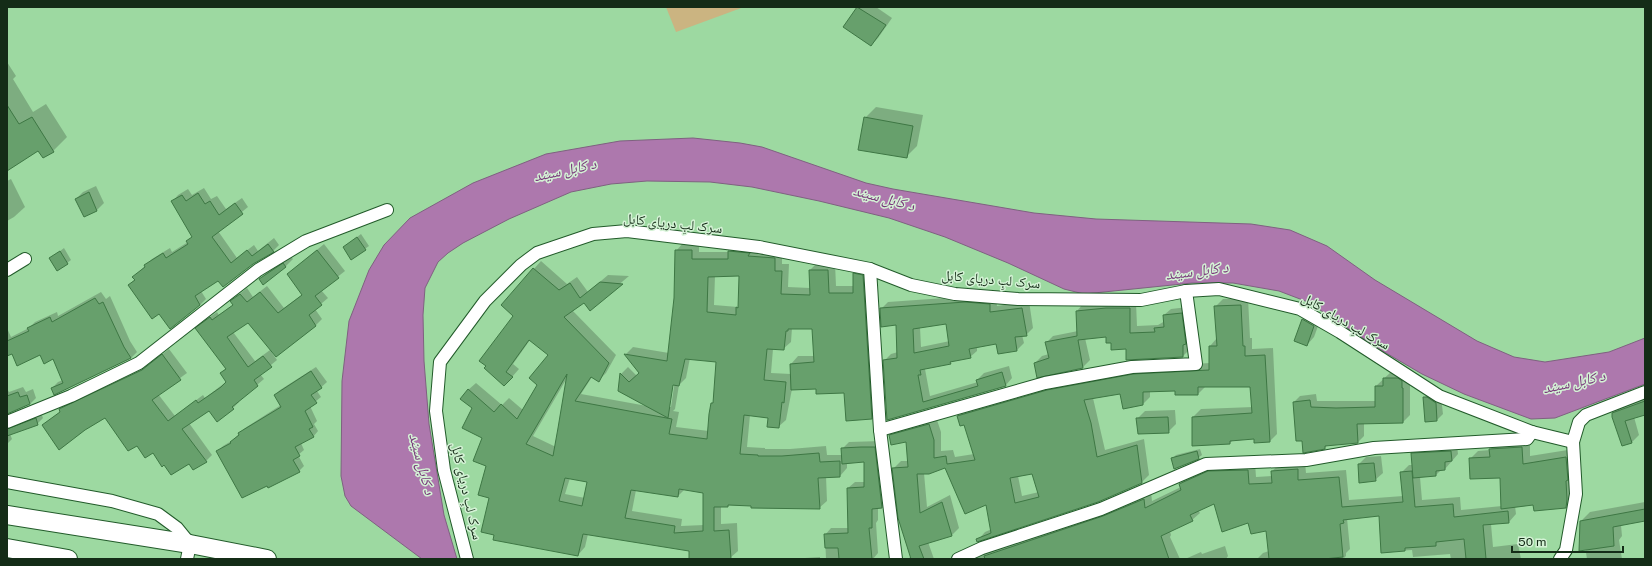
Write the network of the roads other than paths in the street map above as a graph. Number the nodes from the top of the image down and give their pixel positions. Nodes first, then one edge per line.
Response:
1 (387, 210) dead end
2 (25, 259) dead end
3 (870, 269) junction
4 (7, 270) edge
5 (1186, 292) junction
6 (1645, 392) edge
7 (7, 422) edge
8 (880, 430) junction
9 (1532, 432) junction
10 (1572, 442) junction
11 (7, 482) edge
12 (7, 515) edge
13 (7, 548) edge
14 (188, 552) edge
15 (1565, 556) edge
16 (68, 559) edge
17 (267, 559) edge
18 (467, 559) edge
19 (896, 559) edge
20 (958, 559) edge

1 - 7 street
2 - 4 street
3 - 5 street, سرک لبِ دریای کابل
3 - 8 street
3 - 18 street, سرک لبِ دریای کابل
5 - 8 street
5 - 9 street, سرک لبِ دریای کابل
6 - 10 street
8 - 19 street
9 - 10 street, سرک لبِ دریای کابل
9 - 20 street
10 - 15 street
11 - 14 street
12 - 14 main road
13 - 16 main road
14 - 17 main road

